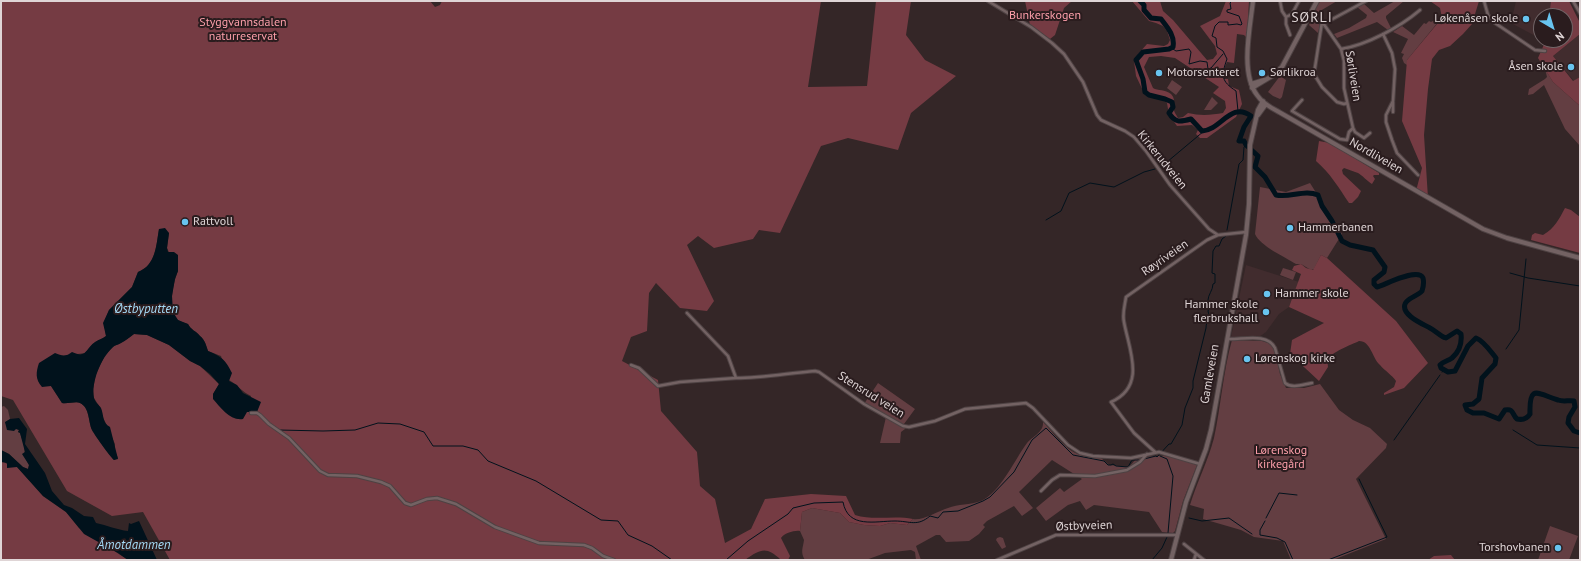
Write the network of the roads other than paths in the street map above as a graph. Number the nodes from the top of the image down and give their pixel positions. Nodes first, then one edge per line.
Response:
1 (988, 1) edge
2 (1253, 1) edge
3 (1280, 1) edge
4 (1299, 1) edge
5 (1316, 1) edge
6 (1366, 1) edge
7 (1484, 1) edge
8 (1573, 1) edge
9 (1420, 10) dead end
10 (1580, 13) edge
11 (1309, 15) junction
12 (1286, 17) junction
13 (1322, 22) junction
14 (1383, 34) junction
15 (1290, 35) dead end
16 (1341, 49) junction
17 (1545, 51) dead end
18 (1251, 86) junction
19 (1302, 100) dead end
20 (1393, 101) junction
21 (1264, 103) junction
22 (1347, 103) junction
23 (1393, 112) dead end
24 (1353, 128) junction
25 (1370, 134) dead end
26 (1418, 175) dead end
27 (1246, 232) junction
28 (1218, 235) junction
29 (1580, 258) edge
30 (687, 314) dead end
31 (1227, 338) junction
32 (631, 365) dead end
33 (736, 378) junction
34 (1312, 383) dead end
35 (251, 413) dead end
36 (1156, 452) junction
37 (1147, 454) junction
38 (1200, 464) junction
39 (1041, 491) dead end
40 (1177, 535) junction
41 (1184, 544) dead end
42 (1196, 554) junction
43 (614, 560) edge
44 (997, 560) edge
45 (1171, 560) edge
46 (1194, 560) edge
47 (1204, 560) edge

1 - 28 street, Kirkerudveien
2 - 18 main road, Nordliveien
3 - 12 street
4 - 12 street
5 - 11 main road
6 - 13 street
7 - 17 street
8 - 10 street
9 - 14 street
11 - 13 street, Sørliveien
11 - 18 main road
12 - 15 street
13 - 16 street, Sørliveien
13 - 22 street
14 - 16 street
14 - 20 street
16 - 22 street, Sørliveien
18 - 21 main road, Nordliveien
19 - 24 street
20 - 23 street
20 - 26 street
21 - 27 main road, Gamleveien
21 - 29 main road, Nordliveien
22 - 24 street, Sørliveien
24 - 25 street
27 - 28 street
27 - 31 main road, Gamleveien
28 - 36 street, Røyriveien
30 - 33 street
31 - 34 street
31 - 38 main road, Gamleveien
32 - 33 street, Stensrud veien
33 - 37 street, Stensrud veien
35 - 43 street
36 - 37 street, Stensrud veien
36 - 38 street, Stensrud veien
37 - 39 street
38 - 40 main road, Gamleveien
40 - 44 street, Østbyveien
40 - 45 main road, Gamleveien
41 - 42 street
42 - 46 street
42 - 47 street

